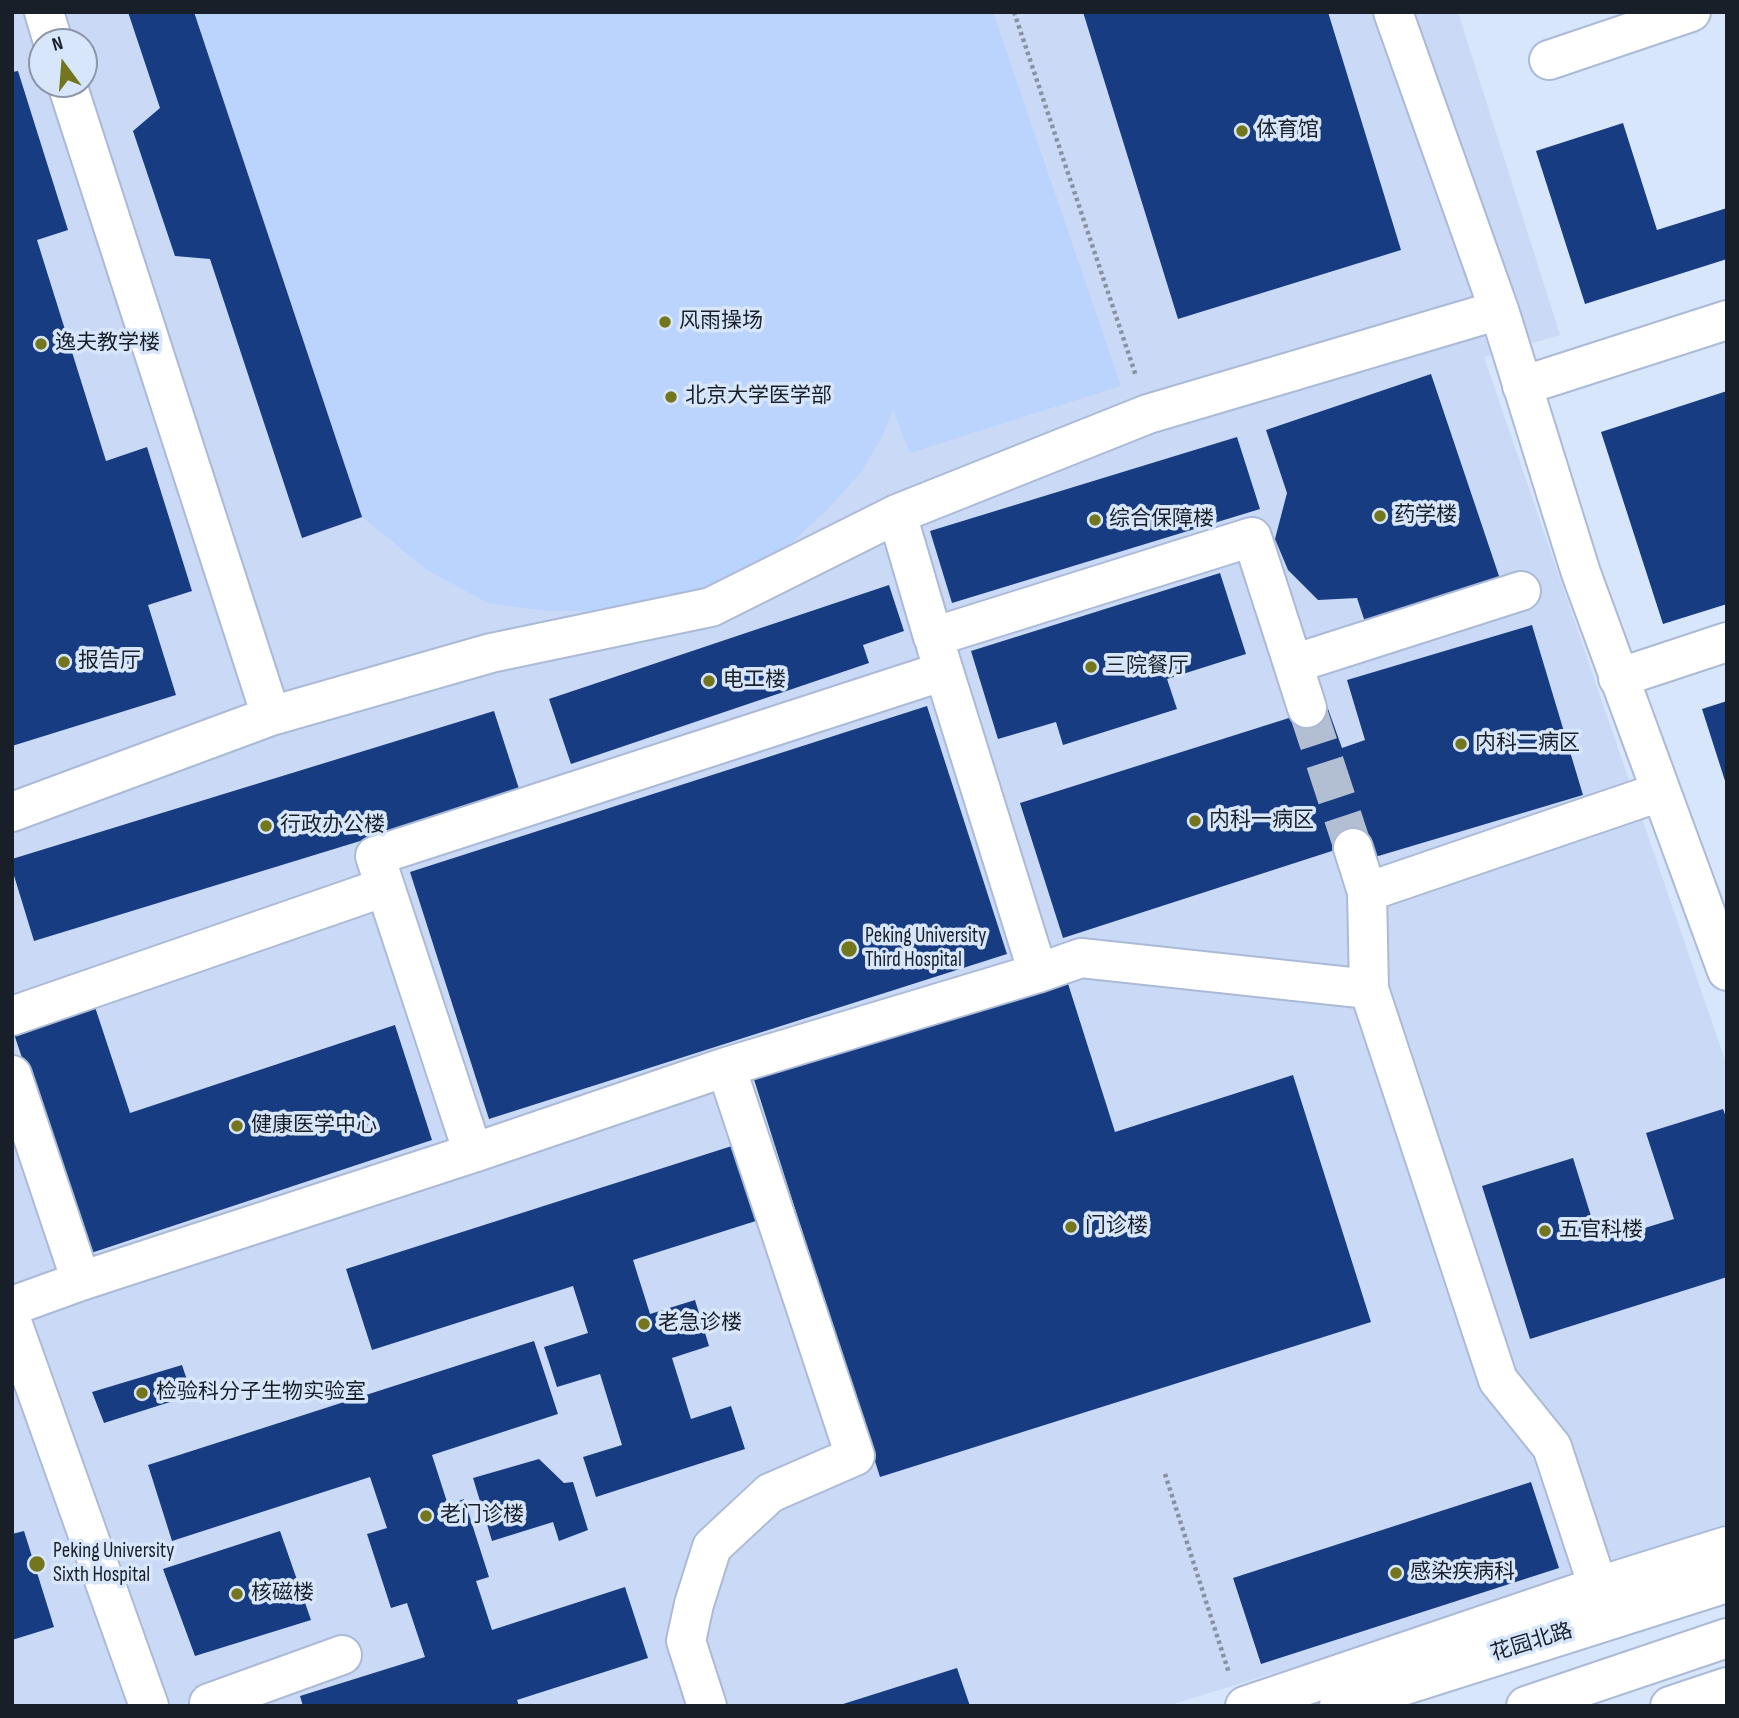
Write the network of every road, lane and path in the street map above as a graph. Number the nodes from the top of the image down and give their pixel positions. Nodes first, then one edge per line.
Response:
1 (1014, 12) edge
2 (1393, 12) edge
3 (1691, 12) edge
4 (1549, 60) dead end
5 (72, 98) edge
6 (1499, 310) junction
7 (1727, 320) edge
8 (1522, 386) junction
9 (1148, 414) junction
10 (897, 513) junction
11 (1521, 592) dead end
12 (1727, 642) edge
13 (939, 654) junction
14 (1293, 664) junction
15 (1618, 678) junction
16 (1307, 708) tunnel mouth
17 (271, 716) junction
18 (1660, 792) junction
19 (12, 812) edge
20 (1353, 848) tunnel mouth
21 (385, 887) junction
22 (1367, 892) junction
23 (1727, 971) edge
24 (1038, 973) junction
25 (1369, 989) junction
26 (12, 1016) edge
27 (726, 1067) junction
28 (12, 1075) edge
29 (473, 1153) junction
30 (81, 1281) junction
31 (12, 1306) edge
32 (12, 1322) edge
33 (1165, 1474) dead end
34 (1727, 1546) edge
35 (1727, 1583) edge
36 (1604, 1603) junction
37 (1727, 1638) edge
38 (342, 1655) dead end
39 (1727, 1687) edge
40 (1239, 1696) edge
41 (209, 1703) dead end
42 (149, 1706) edge
43 (708, 1706) edge
44 (1339, 1706) edge
45 (1526, 1706) edge
46 (1670, 1706) edge

1 - 9 path
2 - 6 street
3 - 4 street
5 - 17 street
6 - 8 street
6 - 9 street
7 - 8 street
8 - 15 street
9 - 10 street
10 - 13 street
10 - 17 street
11 - 14 street
12 - 15 street
13 - 14 street
13 - 21 street
13 - 24 street
14 - 16 street
15 - 18 street
17 - 19 street
18 - 22 street
18 - 23 street
20 - 22 street
21 - 26 street
21 - 29 street
22 - 25 street
24 - 25 street
24 - 27 street
25 - 36 street
27 - 29 street
27 - 43 street
28 - 30 street
29 - 30 street
30 - 31 street
32 - 42 street
33 - 40 path
34 - 36 street
35 - 36 street, 花园北路
36 - 40 street
36 - 44 street, 花园北路
37 - 45 street
38 - 41 street
39 - 46 street

